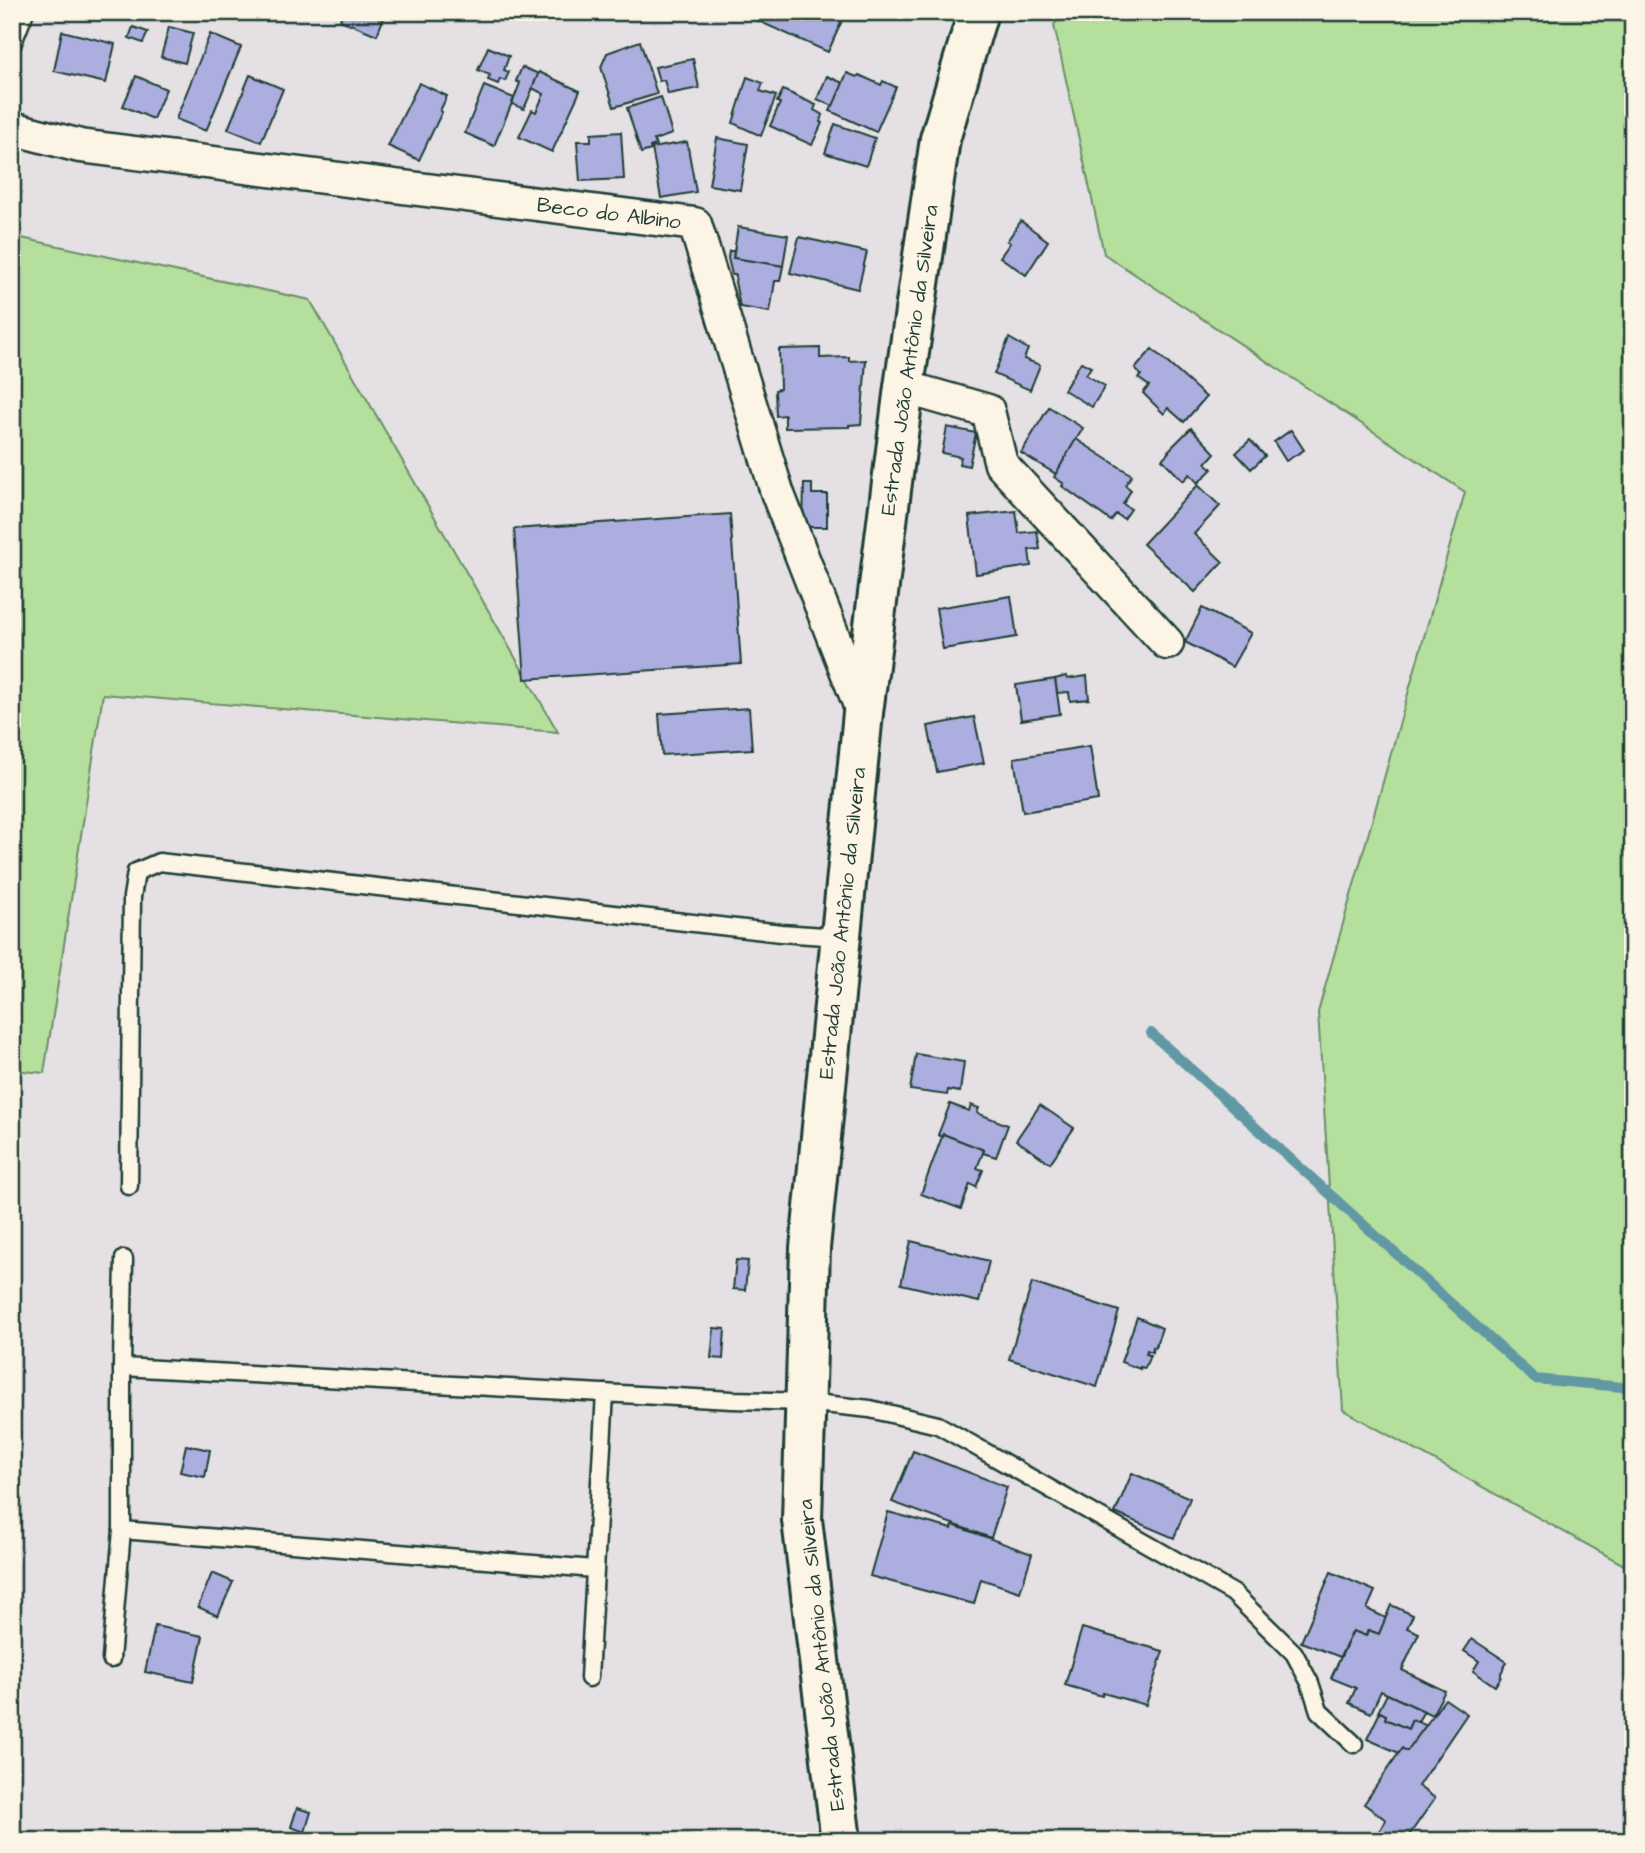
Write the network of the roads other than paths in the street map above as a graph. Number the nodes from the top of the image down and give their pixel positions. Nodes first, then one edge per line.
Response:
1 (25, 12) edge
2 (978, 12) edge
3 (12, 45) edge
4 (12, 128) edge
5 (904, 387) junction
6 (1167, 643) dead end
7 (863, 713) junction
8 (839, 937) junction
9 (129, 1186) dead end
10 (124, 1259) dead end
11 (122, 1367) junction
12 (605, 1393) junction
13 (805, 1402) junction
14 (122, 1530) junction
15 (594, 1569) junction
16 (111, 1659) dead end
17 (589, 1678) dead end
18 (1354, 1744) dead end
19 (841, 1841) edge

1 - 3 lane
2 - 5 main road, Estrada João Antônio da Silveira
4 - 7 street, Beco do Albino
5 - 6 street
5 - 7 main road, Estrada João Antônio da Silveira
7 - 8 main road, Estrada João Antônio da Silveira
8 - 9 lane
8 - 13 main road, Estrada João Antônio da Silveira
10 - 11 lane
11 - 12 lane
11 - 14 lane
12 - 13 lane
12 - 15 lane
13 - 18 lane
13 - 19 main road, Estrada João Antônio da Silveira
14 - 15 lane
14 - 16 lane
15 - 17 lane

